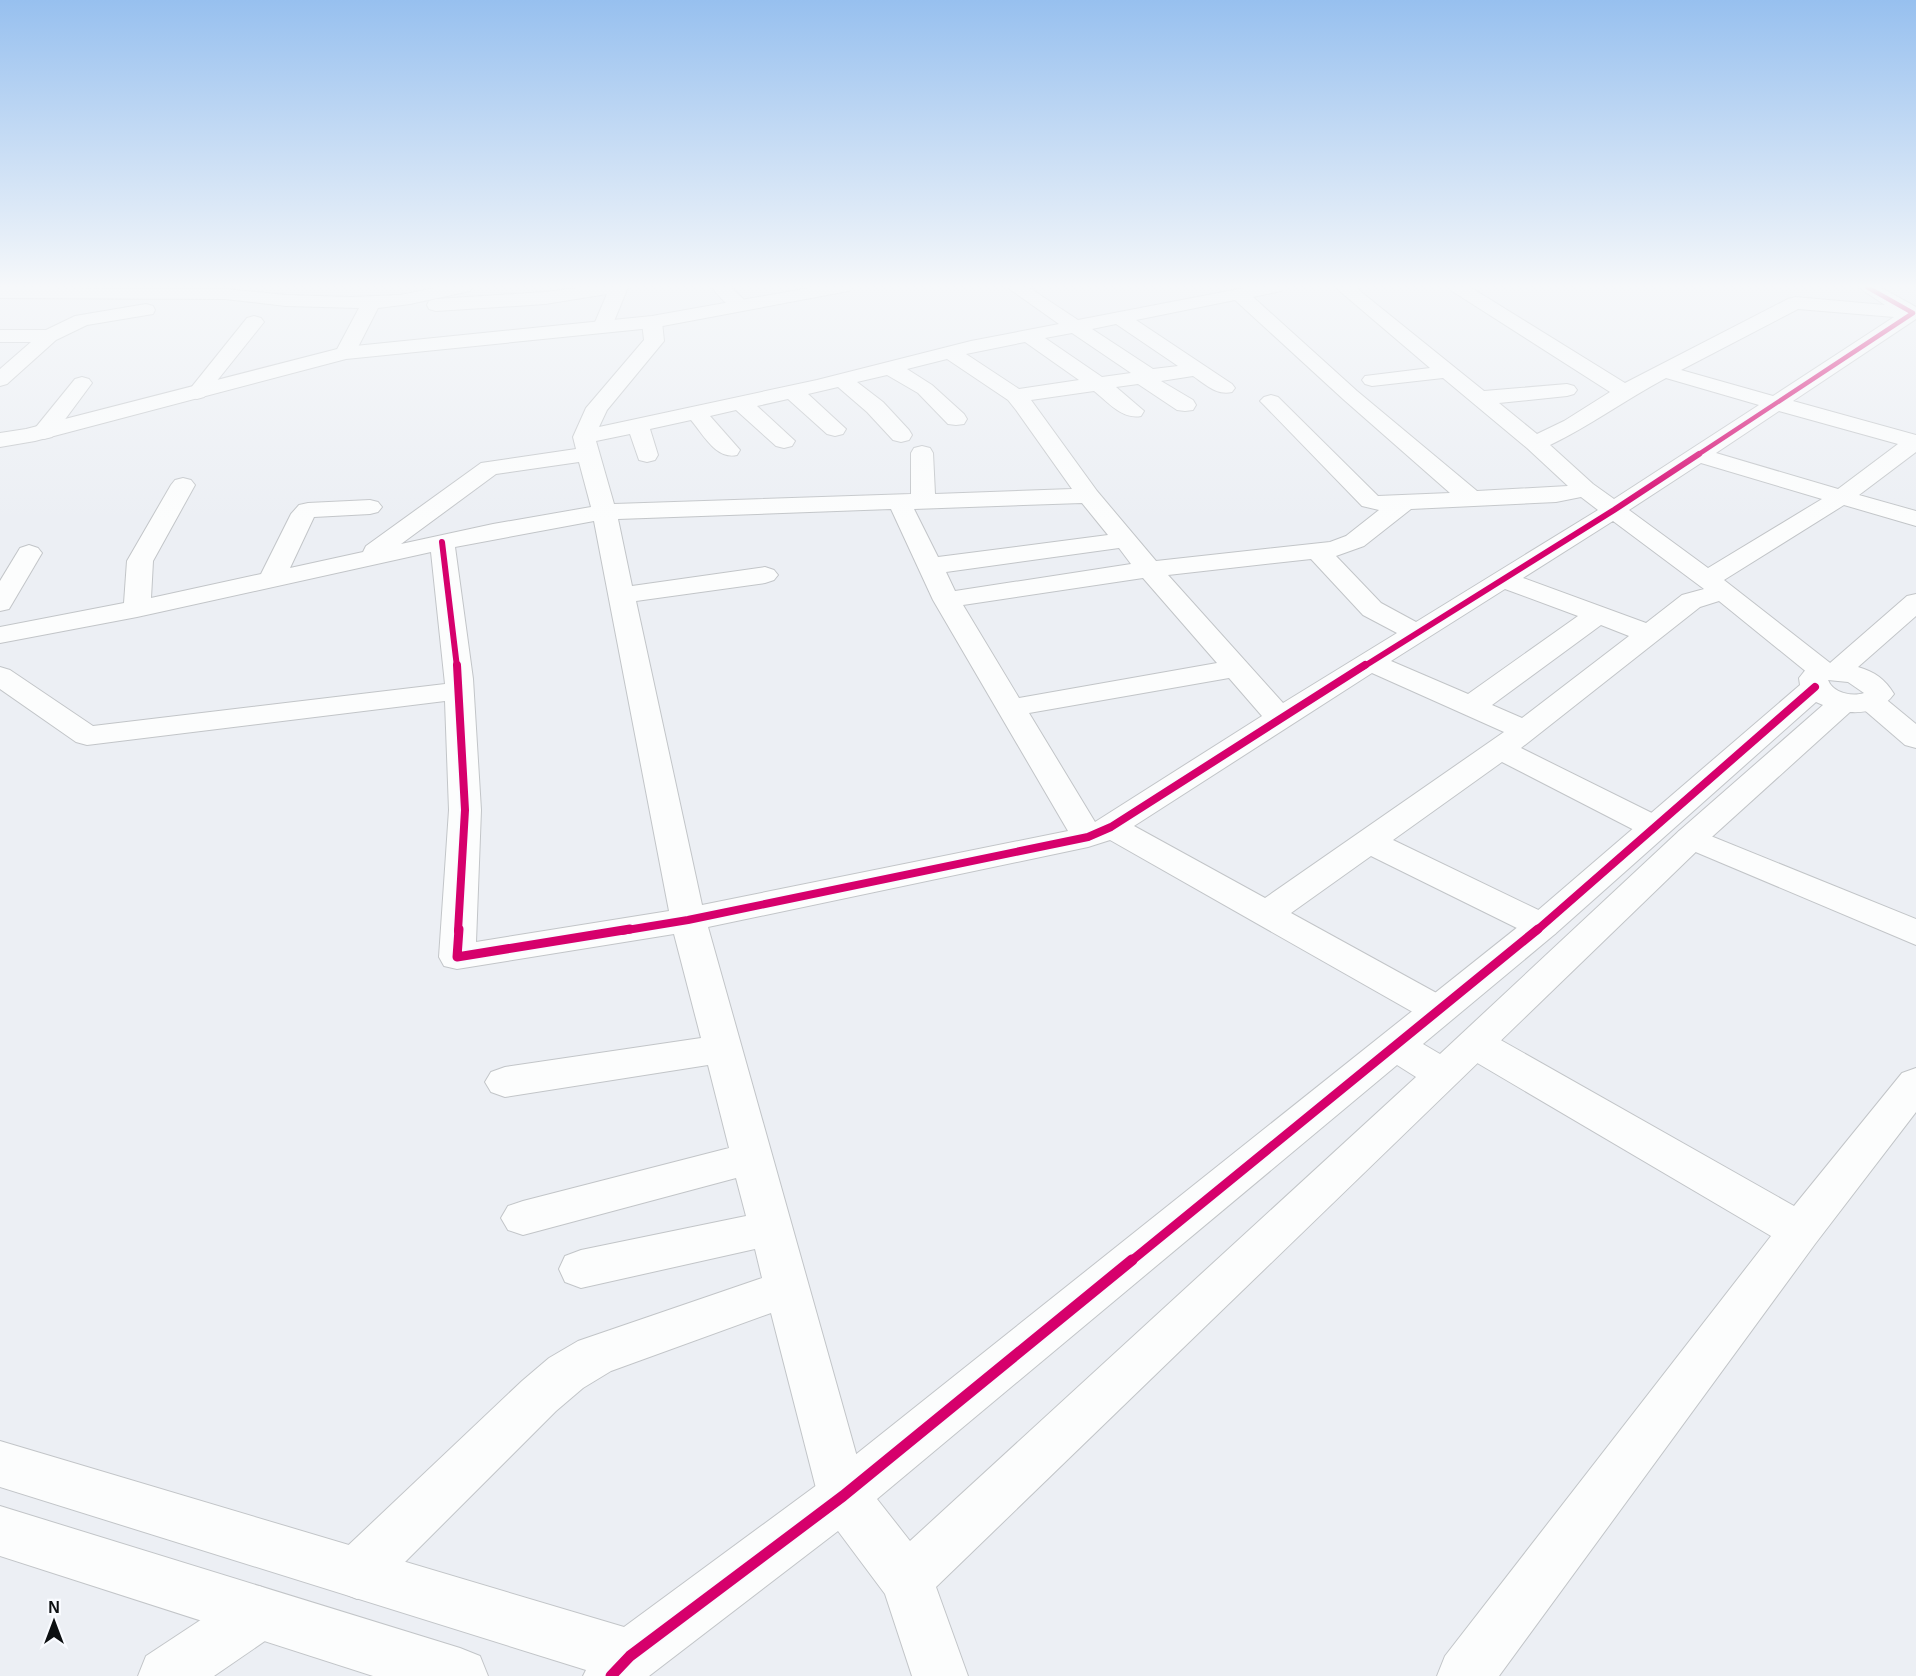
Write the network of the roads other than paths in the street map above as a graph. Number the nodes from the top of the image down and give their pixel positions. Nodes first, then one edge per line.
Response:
1 (16, 365) edge
2 (219, 365) edge
3 (300, 365) edge
4 (633, 365) edge
5 (901, 365) edge
6 (976, 365) edge
7 (1071, 365) edge
8 (1129, 365) edge
9 (1191, 365) edge
10 (1317, 365) edge
11 (1438, 365) edge
12 (1582, 365) edge
13 (1678, 365) edge
14 (1835, 365) edge
15 (890, 368) junction
16 (1197, 369) junction
17 (1665, 372) junction
18 (1145, 376) junction
19 (1545, 376) dead end
20 (1453, 378) junction
21 (0, 380) edge
22 (842, 380) junction
23 (1372, 380) dead end
24 (82, 383) dead end
25 (1097, 383) junction
26 (1021, 387) junction
27 (1225, 388) dead end
28 (1567, 390) dead end
29 (793, 392) junction
30 (1624, 392) junction
31 (197, 393) junction
32 (1479, 398) junction
33 (1271, 401) dead end
34 (741, 403) junction
35 (1777, 403) junction
36 (1185, 405) dead end
37 (1133, 411) dead end
38 (696, 413) junction
39 (956, 419) dead end
40 (638, 425) junction
41 (835, 429) dead end
42 (44, 432) junction
43 (901, 435) dead end
44 (0, 440) edge
45 (784, 441) dead end
46 (1916, 442) edge
47 (1535, 443) junction
48 (586, 446) junction
49 (729, 450) dead end
50 (922, 453) dead end
51 (647, 455) dead end
52 (1698, 455) junction
53 (183, 485) dead end
54 (1586, 489) junction
55 (1089, 496) junction
56 (1843, 496) junction
57 (1470, 498) junction
58 (911, 502) junction
59 (1405, 502) junction
60 (370, 507) dead end
61 (1614, 510) junction
62 (604, 512) junction
63 (1916, 519) edge
64 (1125, 540) junction
65 (442, 542) junction
66 (1317, 551) junction
67 (29, 554) dead end
68 (364, 560) junction
69 (930, 566) junction
70 (1149, 570) junction
71 (765, 575) dead end
72 (1503, 579) junction
73 (271, 580) junction
74 (1716, 586) junction
75 (621, 595) junction
76 (946, 600) junction
77 (1916, 602) edge
78 (0, 603) edge
79 (137, 609) junction
80 (1598, 614) junction
81 (1916, 631) edge
82 (1417, 633) junction
83 (1650, 633) junction
84 (0, 635) edge
85 (1370, 662) junction
86 (1237, 668) junction
87 (0, 676) edge
88 (1842, 685) junction
89 (460, 691) junction
90 (1471, 706) junction
91 (1010, 708) junction
92 (1280, 718) junction
93 (1525, 730) junction
94 (1916, 739) edge
95 (1500, 749) junction
96 (1099, 832) junction
97 (1672, 832) junction
98 (1368, 841) junction
99 (1266, 914) junction
100 (688, 920) junction
101 (1542, 926) junction
102 (1916, 933) edge
103 (1438, 1010) junction
104 (1476, 1044) junction
105 (1393, 1045) junction
106 (723, 1049) junction
107 (1443, 1074) junction
108 (505, 1082) dead end
109 (1916, 1083) edge
110 (752, 1158) junction
111 (523, 1218) dead end
112 (771, 1228) junction
113 (1800, 1231) junction
114 (581, 1269) dead end
115 (788, 1288) junction
116 (0, 1464) edge
117 (843, 1496) junction
118 (0, 1532) edge
119 (357, 1574) junction
120 (907, 1580) junction
121 (260, 1613) junction
122 (621, 1666) edge
123 (166, 1676) edge
124 (459, 1676) edge
125 (940, 1676) edge
126 (1466, 1676) edge

1 - 21 street
2 - 31 street
3 - 31 street
4 - 48 street
5 - 15 street
6 - 26 street
7 - 25 street
8 - 18 street
9 - 16 street
10 - 57 street
11 - 20 street
12 - 30 street
13 - 17 street
14 - 35 street
15 - 22 street
15 - 39 street
16 - 18 street
16 - 27 street
17 - 30 street
17 - 35 street
18 - 25 street
18 - 36 street
19 - 20 street
20 - 23 street
20 - 32 street
22 - 29 street
22 - 43 street
24 - 42 street
25 - 26 street
25 - 37 street
26 - 55 street
28 - 32 street
29 - 34 street
29 - 41 street
30 - 47 street
31 - 42 street
32 - 47 street
33 - 59 street
34 - 38 street
34 - 45 street
35 - 46 street
35 - 52 street
38 - 40 street
38 - 49 street
40 - 48 street
40 - 51 street
42 - 44 street
46 - 56 street
47 - 54 street
48 - 62 street
48 - 68 street
50 - 58 street
52 - 56 street
52 - 61 street
53 - 79 street
54 - 57 street
54 - 61 street
55 - 58 street
55 - 64 street
56 - 63 street
56 - 74 street
57 - 59 street
58 - 62 street
58 - 69 street
59 - 66 street
60 - 73 street
61 - 72 street
61 - 74 street
62 - 65 street
62 - 75 street
64 - 69 street
64 - 70 street
65 - 68 street
65 - 89 street
66 - 70 street
66 - 82 street
67 - 78 street
68 - 73 street
69 - 76 street
70 - 76 street
70 - 86 street
71 - 75 street
72 - 80 street
72 - 82 street
73 - 79 street
74 - 83 street
74 - 88 street
75 - 100 street
76 - 91 street
77 - 88 street
79 - 84 street
80 - 83 street
80 - 90 street
81 - 88 street
82 - 85 street
83 - 93 street
85 - 90 street
85 - 92 street
86 - 91 street
86 - 92 street
87 - 89 street
88 - 94 street
88 - 97 street
89 - 100 street
90 - 93 street
91 - 96 street
92 - 96 street
93 - 95 street
95 - 97 street
95 - 98 street
96 - 99 street
96 - 100 street
97 - 101 street
97 - 102 street
97 - 104 street
98 - 99 street
98 - 101 street
99 - 103 street
100 - 106 street
101 - 103 street
103 - 105 street
104 - 107 street
104 - 113 street
105 - 107 street
105 - 117 street
106 - 108 street
106 - 110 street
107 - 120 street
109 - 113 street
110 - 111 street
110 - 112 street
112 - 114 street
112 - 115 street
113 - 126 street
115 - 117 street
115 - 119 street
116 - 119 street
117 - 120 street
117 - 122 street
118 - 121 street
119 - 122 street
120 - 125 street
121 - 123 street
121 - 124 street

